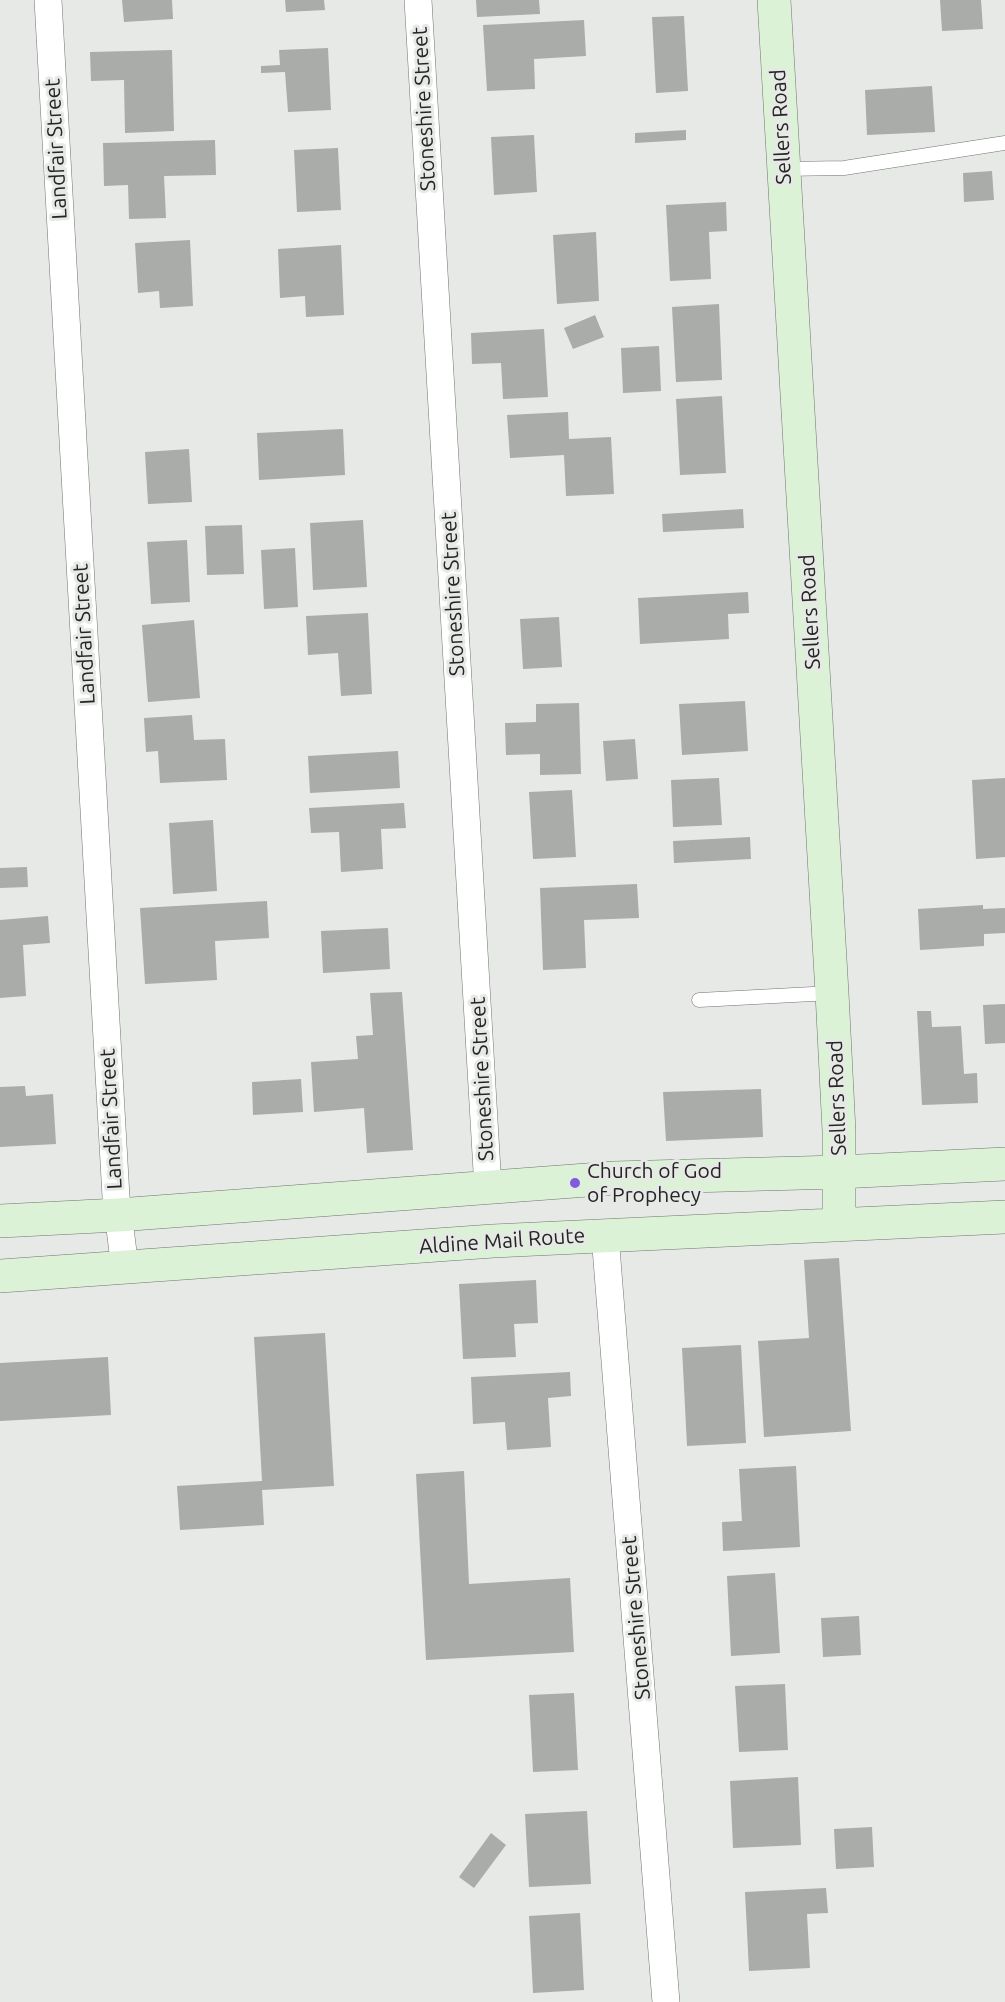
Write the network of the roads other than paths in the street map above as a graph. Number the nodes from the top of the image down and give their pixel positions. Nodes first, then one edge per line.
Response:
1 (48, 0) edge
2 (418, 0) edge
3 (774, 0) edge
4 (1005, 143) edge
5 (783, 169) junction
6 (832, 993) junction
7 (699, 1000) dead end
8 (1005, 1164) edge
9 (839, 1172) junction
10 (488, 1188) junction
11 (118, 1215) junction
12 (1005, 1217) edge
13 (0, 1221) edge
14 (839, 1225) junction
15 (605, 1235) junction
16 (125, 1268) junction
17 (0, 1276) edge
18 (666, 2002) edge

1 - 11 street, Landfair Street
2 - 10 street, Stoneshire Street
3 - 5 main road, Sellers Road
4 - 5 lane
5 - 6 main road, Sellers Road
6 - 7 lane
6 - 9 main road, Sellers Road
8 - 9 main road
9 - 10 main road
9 - 14 main road, Sellers Road
10 - 11 main road
11 - 13 main road
11 - 16 street, Landfair Street
12 - 14 main road, Aldine Mail Route
14 - 15 main road, Aldine Mail Route
15 - 16 main road, Aldine Mail Route
15 - 18 street, Stoneshire Street
16 - 17 main road, Aldine Mail Route

